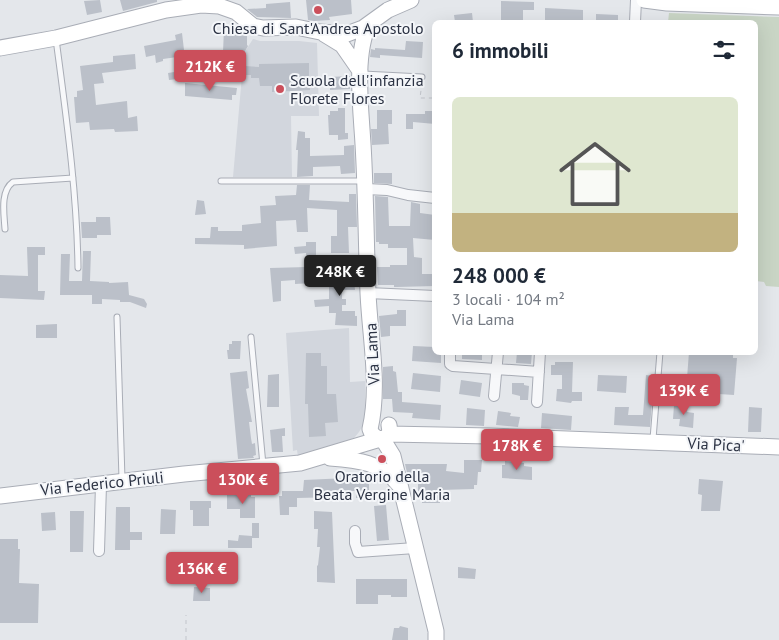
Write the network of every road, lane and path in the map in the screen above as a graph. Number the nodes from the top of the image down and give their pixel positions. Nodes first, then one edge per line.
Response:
1 (411, 0) edge
2 (636, 0) edge
3 (644, 0) edge
4 (172, 4) edge
5 (779, 7) edge
6 (635, 20) edge
7 (56, 38) junction
8 (352, 42) junction
9 (0, 48) edge
10 (360, 72) junction
11 (422, 77) joint
12 (432, 98) edge
13 (73, 178) junction
14 (221, 181) dead end
15 (366, 185) junction
16 (432, 198) edge
17 (5, 229) dead end
18 (78, 268) dead end
19 (368, 293) junction
20 (432, 296) edge
21 (118, 317) dead end
22 (251, 337) dead end
23 (450, 355) edge
24 (498, 355) edge
25 (540, 355) edge
26 (660, 355) edge
27 (496, 369) junction
28 (539, 372) junction
29 (494, 396) dead end
30 (537, 402) dead end
31 (382, 431) junction
32 (653, 441) junction
33 (779, 447) edge
34 (316, 459) junction
35 (263, 468) junction
36 (122, 482) junction
37 (101, 485) junction
38 (401, 488) junction
39 (0, 496) edge
40 (355, 531) dead end
41 (415, 548) junction
42 (98, 551) dead end
43 (186, 615) dead end
44 (186, 640) edge
45 (436, 640) edge

1 - 8 street
2 - 6 street
3 - 5 street
4 - 7 street
4 - 8 street
7 - 9 street
7 - 13 lane
8 - 10 street, Via Lama
10 - 11 lane
10 - 15 street, Via Lama
11 - 12 path
13 - 17 lane
13 - 18 lane
14 - 15 lane
15 - 16 street
15 - 19 street, Via Lama
19 - 20 street
19 - 31 street, Via Lama
21 - 36 lane
22 - 35 lane
23 - 27 street
24 - 27 street
25 - 28 street
26 - 32 lane
27 - 28 street
27 - 29 street
28 - 30 street
31 - 32 street, Via Pica'
31 - 34 street, Via Federico Priuli
31 - 38 street
32 - 33 street, Via Pica'
34 - 35 street, Via Federico Priuli
34 - 38 street
35 - 36 street, Via Federico Priuli
36 - 37 street, Via Federico Priuli
37 - 39 street, Via Federico Priuli
37 - 42 street
38 - 41 street
40 - 41 street
41 - 45 street
43 - 44 path

